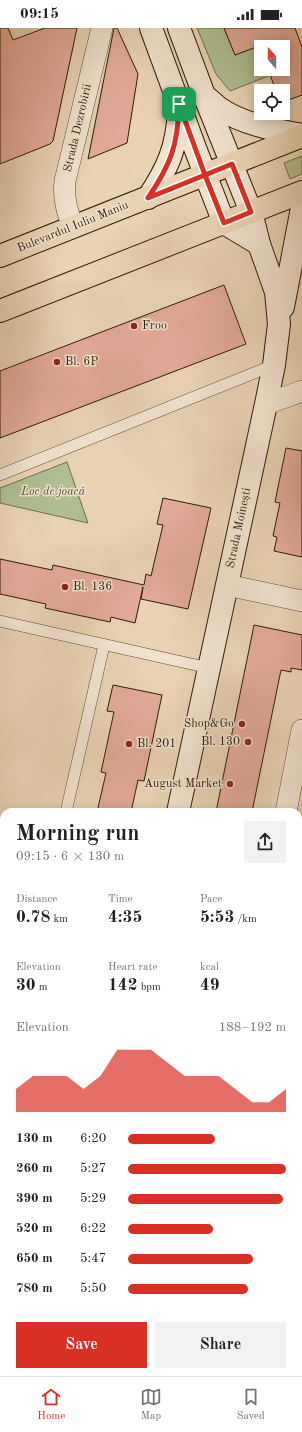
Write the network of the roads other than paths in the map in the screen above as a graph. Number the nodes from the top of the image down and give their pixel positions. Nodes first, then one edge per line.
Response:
1 (102, 28) edge
2 (151, 28) edge
3 (179, 28) edge
4 (204, 95) junction
5 (179, 104) junction
6 (302, 135) edge
7 (232, 164) junction
8 (205, 175) junction
9 (302, 192) edge
10 (148, 198) junction
11 (302, 208) edge
12 (251, 212) junction
13 (224, 223) junction
14 (73, 227) junction
15 (259, 244) junction
16 (0, 256) edge
17 (0, 311) edge
18 (279, 324) junction
19 (274, 365) junction
20 (302, 391) edge
21 (266, 404) junction
22 (0, 475) edge
23 (227, 585) junction
24 (302, 601) edge
25 (0, 621) edge
26 (104, 644) junction
27 (209, 668) junction
28 (302, 730) edge
29 (67, 808) edge
30 (179, 808) edge
31 (287, 808) edge

1 - 14 street, Strada Dezrobirii
2 - 5 main road
3 - 4 main road
4 - 5 main road
4 - 6 main road
4 - 7 main road
5 - 8 main road
5 - 10 main road
6 - 7 main road, Bulevardul Iuliu Maniu
7 - 8 main road, Bulevardul Iuliu Maniu
7 - 12 main road
8 - 10 main road, Bulevardul Iuliu Maniu
8 - 13 main road
9 - 12 main road
10 - 14 main road, Bulevardul Iuliu Maniu
11 - 18 main road
12 - 13 main road
12 - 15 main road, Strada Moinești
13 - 15 main road
13 - 17 main road
14 - 16 main road, Bulevardul Iuliu Maniu
15 - 18 main road, Strada Moinești
18 - 19 main road, Strada Moinești
19 - 21 main road, Strada Moinești
19 - 22 lane
20 - 21 street
21 - 23 main road, Strada Moinești
23 - 24 street
23 - 27 main road, Strada Moinești
25 - 26 lane
26 - 27 lane
26 - 29 lane
27 - 30 main road, Strada Moinești
28 - 31 street

